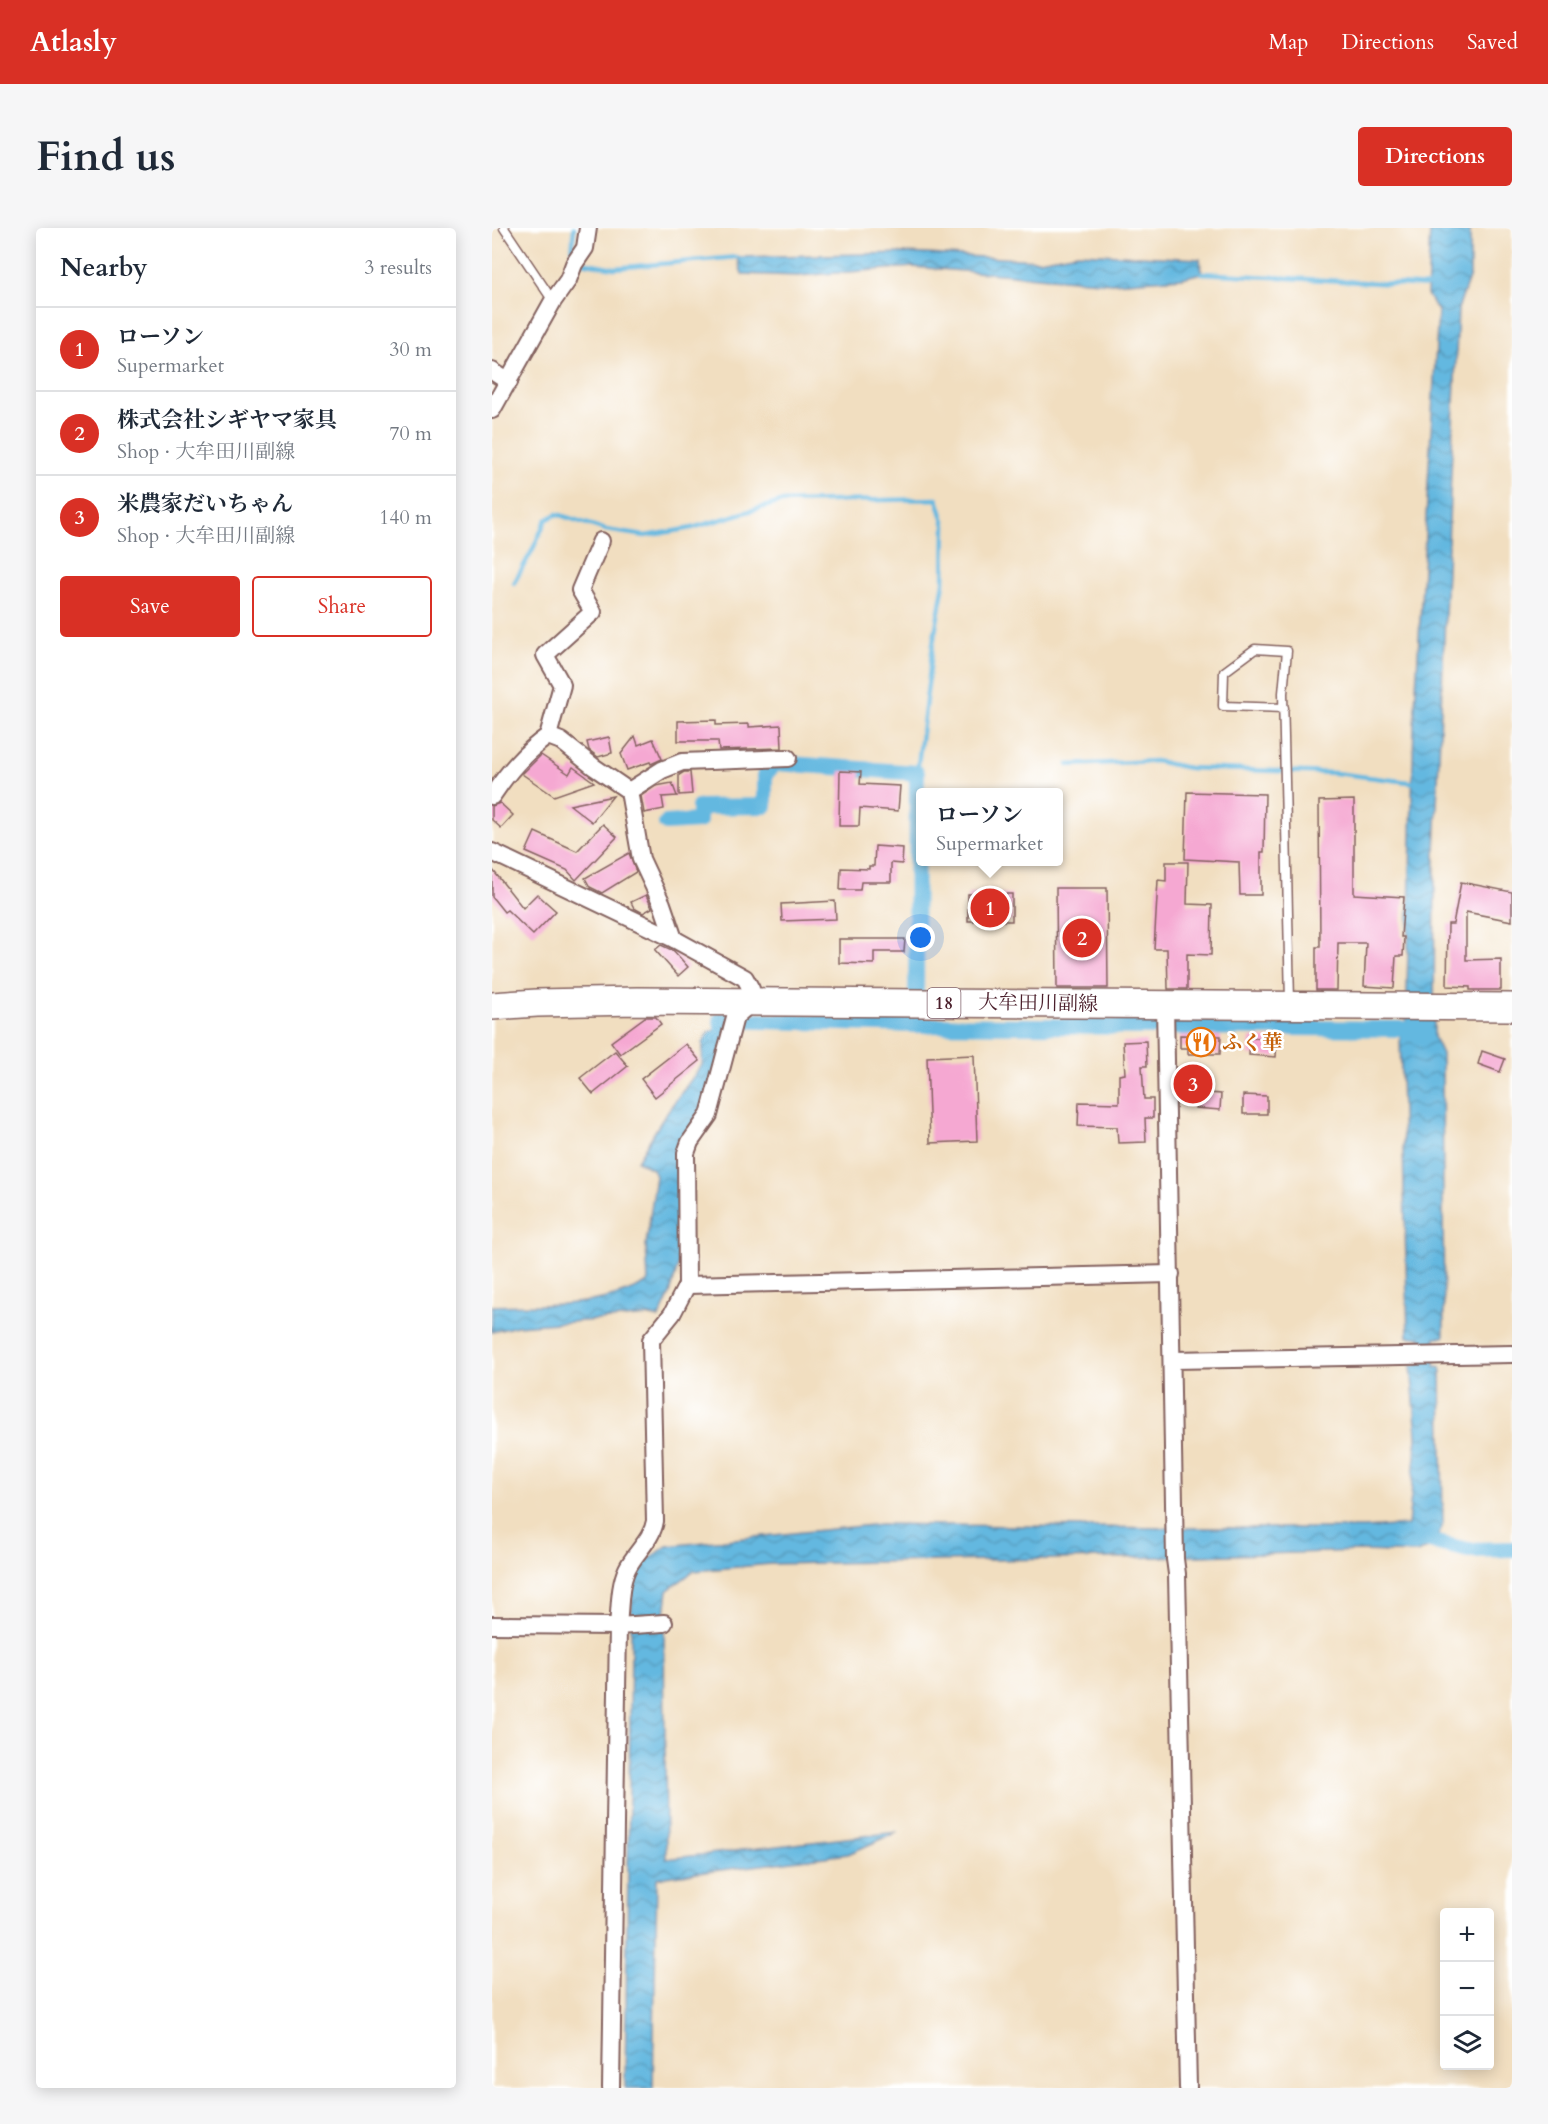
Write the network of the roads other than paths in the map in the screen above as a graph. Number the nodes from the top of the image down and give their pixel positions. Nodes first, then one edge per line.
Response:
1 (504, 228) edge
2 (588, 228) edge
3 (553, 301) junction
4 (492, 371) edge
5 (509, 382) junction
6 (492, 410) edge
7 (601, 541) dead end
8 (1284, 708) junction
9 (548, 736) junction
10 (788, 758) dead end
11 (629, 791) junction
12 (492, 796) edge
13 (492, 852) edge
14 (674, 939) junction
15 (1166, 1005) junction
16 (1290, 1005) junction
17 (492, 1006) edge
18 (1512, 1007) edge
19 (743, 1010) junction
20 (1171, 1274) junction
21 (687, 1285) junction
22 (1512, 1354) edge
23 (1173, 1360) junction
24 (664, 1623) dead end
25 (492, 1625) edge
26 (625, 1625) junction
27 (611, 2088) edge
28 (1188, 2088) edge

1 - 3 lane
2 - 3 street
3 - 5 street
4 - 5 street
5 - 6 street
7 - 9 street
8 - 8 lane
8 - 16 lane
9 - 11 street
9 - 12 street
10 - 11 street
11 - 14 street
13 - 14 street
14 - 19 street
15 - 16 main road, 大牟田川副線 / 18
15 - 19 main road, 大牟田川副線 / 18
15 - 20 street
16 - 18 main road, 大牟田川副線 / 18
17 - 19 main road, 大牟田川副線 / 18
19 - 21 street
20 - 21 street
20 - 23 street
21 - 26 street
22 - 23 street
23 - 28 street
24 - 26 street
25 - 26 street
26 - 27 street

